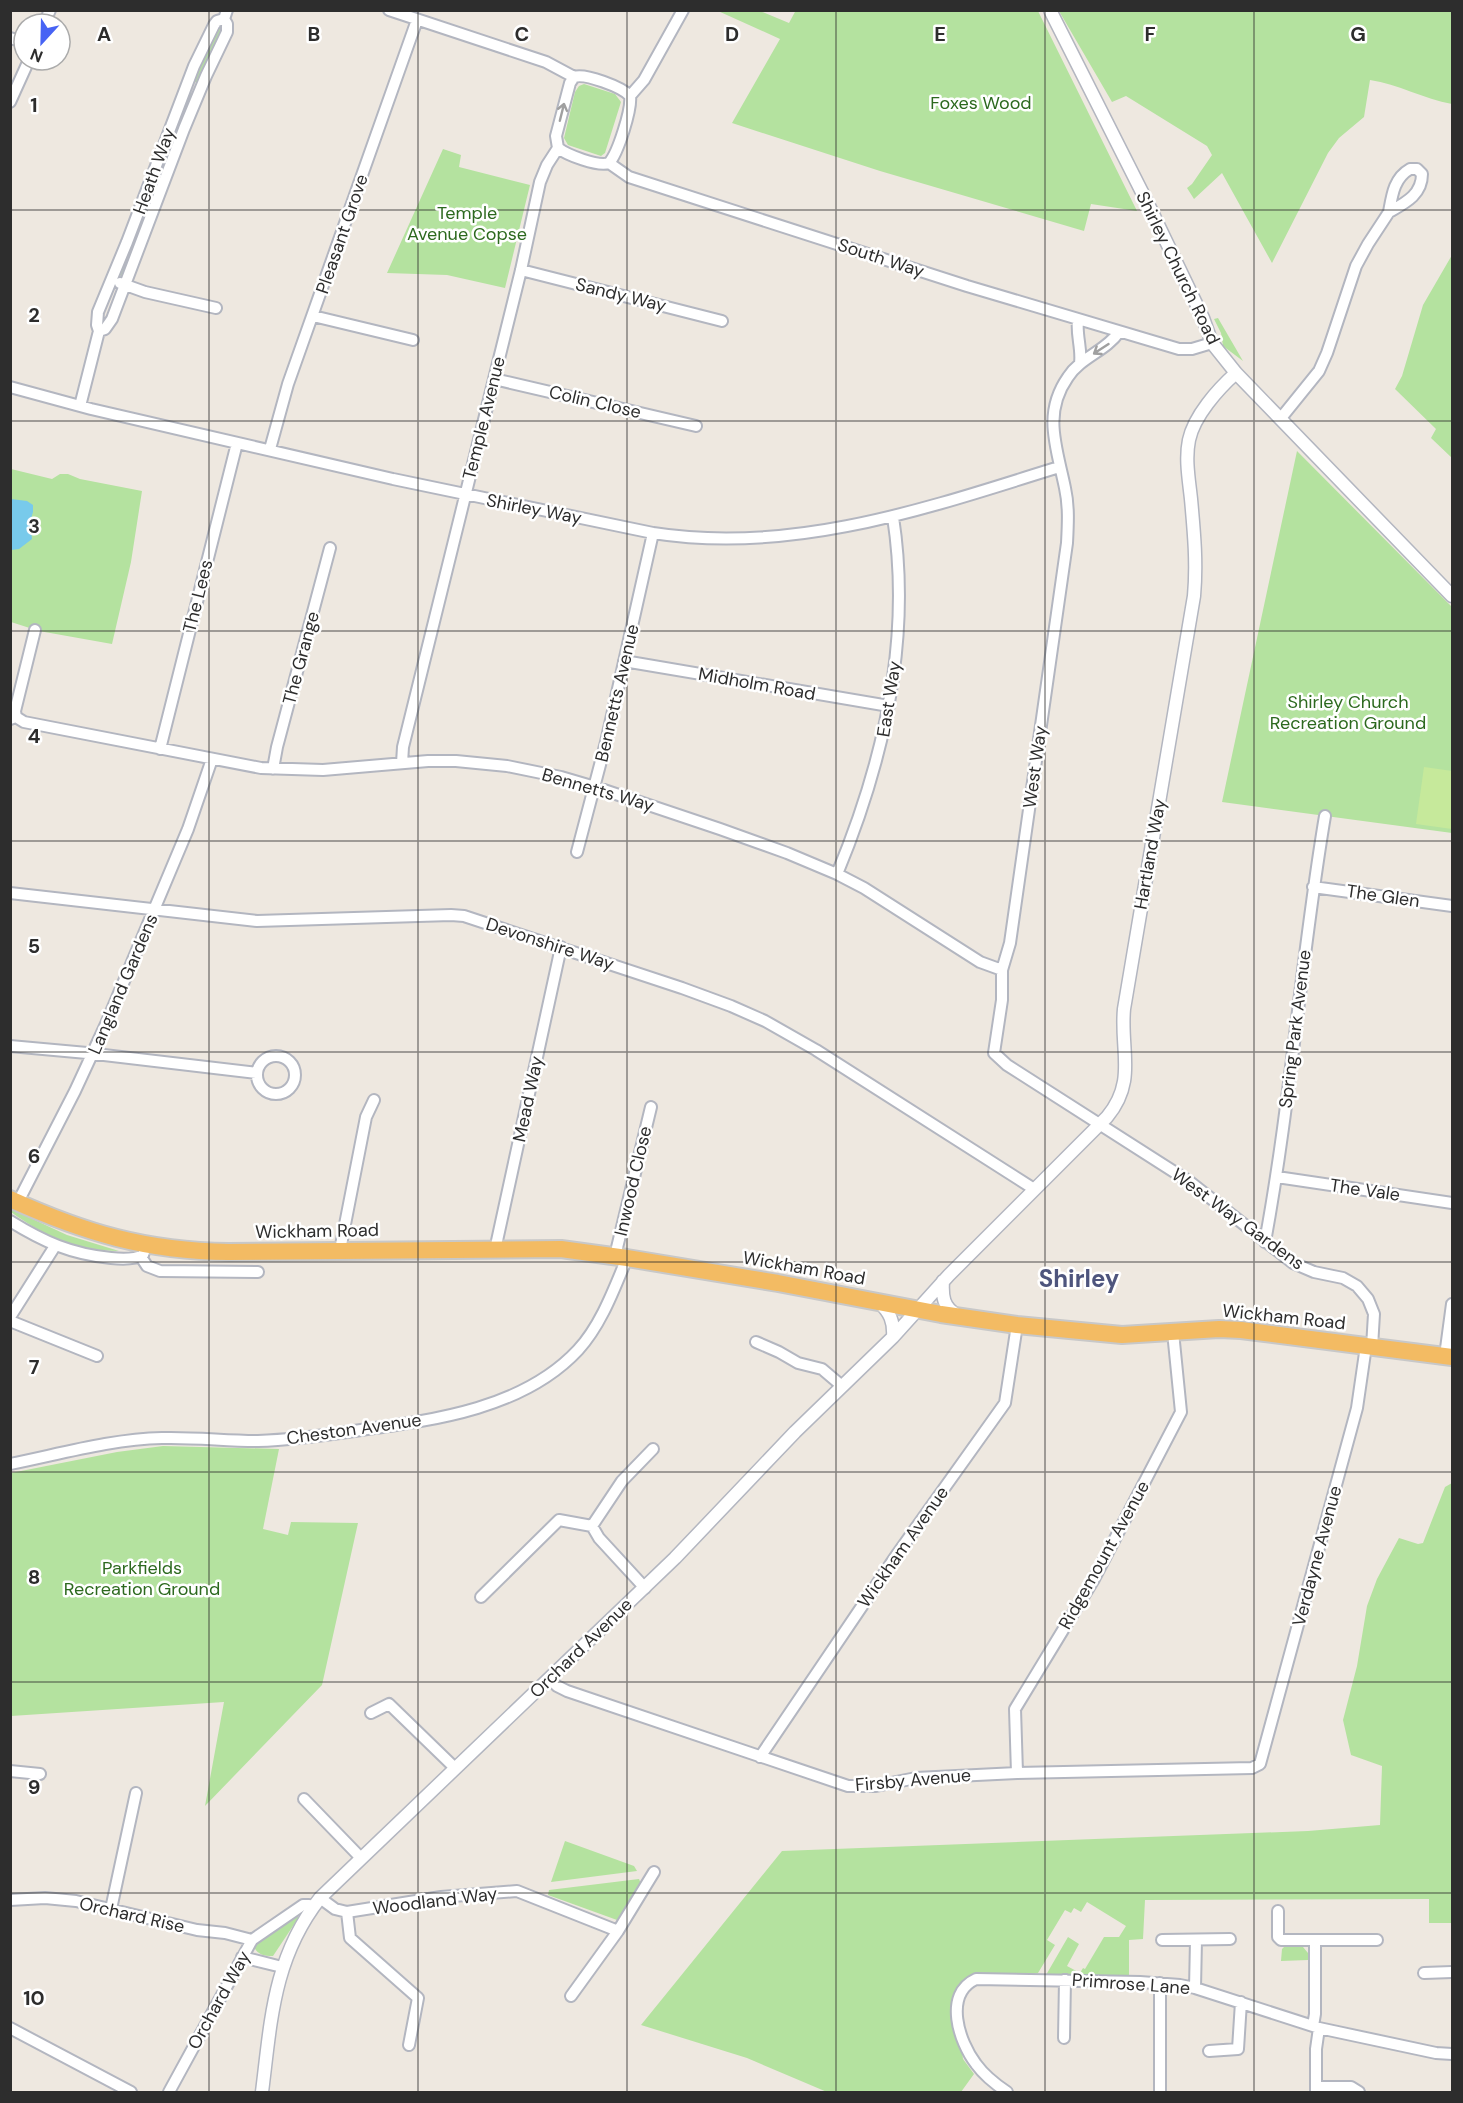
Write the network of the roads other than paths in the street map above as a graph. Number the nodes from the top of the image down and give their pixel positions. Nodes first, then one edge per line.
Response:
1 (683, 10) edge
2 (1050, 10) edge
3 (392, 11) edge
4 (226, 15) edge
5 (417, 20) junction
6 (24, 72) edge
7 (574, 77) junction
8 (187, 84) junction
9 (200, 90) junction
10 (630, 96) junction
11 (10, 102) edge
12 (558, 148) junction
13 (609, 163) junction
14 (1389, 212) dead end
15 (521, 270) junction
16 (112, 280) junction
17 (125, 285) junction
18 (216, 308) dead end
19 (313, 316) junction
20 (1078, 320) junction
21 (722, 321) dead end
22 (99, 331) junction
23 (1119, 332) junction
24 (413, 340) dead end
25 (1212, 343) junction
26 (1080, 363) junction
27 (1236, 373) junction
28 (494, 379) junction
29 (10, 387) edge
30 (80, 406) junction
31 (1281, 418) junction
32 (696, 426) dead end
33 (237, 443) junction
34 (270, 449) junction
35 (1059, 467) junction
36 (465, 495) junction
37 (892, 516) junction
38 (653, 533) junction
39 (330, 548) dead end
40 (1452, 596) edge
41 (35, 630) dead end
42 (624, 661) junction
43 (889, 706) junction
44 (13, 718) edge
45 (160, 748) junction
46 (212, 759) junction
47 (402, 763) junction
48 (273, 769) junction
49 (595, 787) junction
50 (1324, 816) dead end
51 (577, 852) dead end
52 (837, 874) junction
53 (1313, 887) junction
54 (10, 893) edge
55 (1452, 906) edge
56 (155, 910) junction
57 (561, 948) junction
58 (1002, 970) junction
59 (10, 1046) edge
60 (93, 1053) junction
61 (257, 1073) dead end
62 (374, 1100) dead end
63 (651, 1107) dead end
64 (1099, 1124) junction
65 (1277, 1177) junction
66 (1034, 1189) junction
67 (14, 1201) edge
68 (1452, 1203) edge
69 (10, 1221) edge
70 (1265, 1242) junction
71 (55, 1246) junction
72 (340, 1250) junction
73 (495, 1250) junction
74 (143, 1251) junction
75 (621, 1257) junction
76 (258, 1272) dead end
77 (944, 1281) junction
78 (879, 1302) junction
79 (1452, 1304) edge
80 (917, 1309) junction
81 (961, 1317) junction
82 (10, 1319) edge
83 (1017, 1325) junction
84 (1173, 1332) junction
85 (893, 1337) junction
86 (756, 1342) dead end
87 (1369, 1346) junction
88 (97, 1356) dead end
89 (1449, 1356) edge
90 (842, 1386) junction
91 (653, 1449) dead end
92 (10, 1464) edge
93 (592, 1526) junction
94 (645, 1588) junction
95 (481, 1597) dead end
96 (550, 1679) junction
97 (371, 1713) dead end
98 (759, 1757) junction
99 (1260, 1764) joint
100 (455, 1768) junction
101 (10, 1771) edge
102 (1017, 1773) junction
103 (40, 1774) dead end
104 (136, 1793) dead end
105 (304, 1800) dead end
106 (361, 1858) junction
107 (654, 1872) dead end
108 (10, 1900) edge
109 (316, 1903) junction
110 (111, 1909) junction
111 (1278, 1911) dead end
112 (346, 1912) junction
113 (618, 1931) junction
114 (1230, 1939) dead end
115 (252, 1940) junction
116 (1162, 1940) dead end
117 (1196, 1940) junction
118 (1315, 1940) junction
119 (1377, 1940) dead end
120 (242, 1957) junction
121 (282, 1967) junction
122 (1452, 1972) edge
123 (1424, 1973) dead end
124 (1065, 1980) junction
125 (1160, 1983) junction
126 (1195, 1988) junction
127 (571, 1996) dead end
128 (1240, 2002) junction
129 (1316, 2027) junction
130 (10, 2028) edge
131 (1064, 2038) dead end
132 (409, 2045) dead end
133 (1209, 2050) dead end
134 (1452, 2054) edge
135 (1316, 2090) edge
136 (131, 2092) edge
137 (169, 2092) edge
138 (262, 2092) edge
139 (1006, 2092) edge
140 (1160, 2092) edge
141 (1359, 2092) edge

1 - 10 street
2 - 25 street, Shirley Church Road
3 - 5 street
4 - 8 street, Heath Way
4 - 9 street, Heath Way
5 - 7 street
5 - 19 street, Pleasant Grove
6 - 11 street
7 - 10 street
12 -> 7 street, Temple Avenue
8 - 9 street
8 - 16 street, Heath Way
9 - 17 street, Heath Way
10 - 13 street
12 - 13 street, South Way
12 - 15 street, Temple Avenue
13 - 20 street, South Way
14 - 31 street
15 - 21 street, Sandy Way
15 - 28 street, Temple Avenue
16 - 17 street
16 - 22 street, Heath Way
17 - 18 street
17 - 22 street, Heath Way
19 - 24 street
19 - 34 street, Pleasant Grove
20 - 23 street, South Way
20 - 26 street
22 - 30 street, Heath Way
23 - 25 street, South Way
23 -> 26 street, West Way
25 - 27 street, Shirley Church Road
26 - 35 street, West Way
27 - 31 street, Shirley Church Road
27 - 64 street, Hartland Way
28 - 32 street, Colin Close
28 - 36 street, Temple Avenue
29 - 30 street, Shirley Way
30 - 33 street, Shirley Way
31 - 40 street, Shirley Church Road
33 - 34 street, Shirley Way
33 - 45 street, The Lees
34 - 36 street, Shirley Way
35 - 37 street, Shirley Way
35 - 58 street, West Way
36 - 38 street, Shirley Way
36 - 47 street, Temple Avenue
37 - 38 street, Shirley Way
37 - 43 street, East Way
38 - 42 street, Bennetts Avenue
39 - 48 street, The Grange
41 - 44 street
42 - 43 street, Midholm Road
42 - 49 street, Bennetts Avenue
43 - 52 street, East Way
44 - 45 street, Bennetts Way
45 - 46 street, Bennetts Way
46 - 48 street, Bennetts Way
46 - 56 street, Langland Gardens
47 - 48 street, Bennetts Way
47 - 49 street, Bennetts Way
49 - 51 street, Bennetts Avenue
49 - 52 street, Bennetts Way
50 - 53 street, Spring Park Avenue
52 - 58 street, Bennetts Way
53 - 55 street, The Glen
53 - 65 street, Spring Park Avenue
54 - 56 street, Devonshire Way
56 - 57 street, Devonshire Way
56 - 60 street, Langland Gardens
57 - 66 street, Devonshire Way
57 - 73 street, Mead Way
58 - 64 street, West Way
59 - 60 street
60 - 61 street
60 - 67 street, Langland Gardens
62 - 72 street
63 - 75 street, Inwood Close
64 - 66 street, Hartland Way
64 - 70 street, West Way Gardens
65 - 68 street, The Vale
65 - 70 street, Spring Park Avenue
66 - 77 street, Hartland Way
67 - 74 highway, Wickham Road
69 - 71 street, Wickham Road
70 - 87 street, West Way Gardens
71 - 74 street, Wickham Road
71 - 82 street
72 - 73 highway, Wickham Road
72 - 74 highway, Wickham Road
73 - 75 highway, Wickham Road
74 - 76 street, Wickham Road
75 - 78 highway, Wickham Road
75 - 92 street, Cheston Avenue
77 - 80 street, Hartland Way
77 - 81 street
78 - 80 highway, Wickham Road
78 - 85 street
79 - 89 street
80 - 81 highway, Wickham Road
80 - 85 street, Orchard Avenue
81 - 83 highway, Wickham Road
82 - 88 street
83 - 84 highway, Wickham Road
83 - 98 street, Wickham Avenue
84 - 87 highway, Wickham Road
84 - 102 street, Ridgemount Avenue
85 - 90 street, Orchard Avenue
86 - 90 street
87 - 89 highway, Wickham Road
87 - 99 street, Verdayne Avenue
90 - 94 street, Orchard Avenue
91 - 93 street
93 - 94 street
93 - 95 street
94 - 96 street, Orchard Avenue
96 - 98 street, Firsby Avenue
96 - 100 street, Orchard Avenue
97 - 100 street
98 - 102 street, Firsby Avenue
99 - 102 street, Firsby Avenue
100 - 106 street, Orchard Avenue
101 - 103 street
104 - 110 street
105 - 106 street
106 - 109 street, Orchard Avenue
107 - 113 street
108 - 110 street, Orchard Rise
109 - 112 street, Woodland Way
109 - 115 street, Orchard Way
109 - 121 street, Orchard Avenue
110 - 115 street, Orchard Rise
111 - 118 street
112 - 113 street, Woodland Way
112 - 132 street
113 - 127 street
114 - 117 street
115 - 120 street, Orchard Way
116 - 117 street
117 - 126 street
118 - 119 street
118 - 129 street
120 - 121 street
120 - 137 street, Orchard Way
121 - 138 street, Orchard Avenue
122 - 123 street
124 - 125 street, Primrose Lane
124 - 131 street
124 - 139 street, Primrose Lane
125 - 126 street, Primrose Lane
125 - 140 street
126 - 128 street, Primrose Lane
128 - 129 street, Primrose Lane
128 - 133 street
129 - 134 street, Primrose Lane
129 - 135 street
130 - 136 street
135 - 141 street

